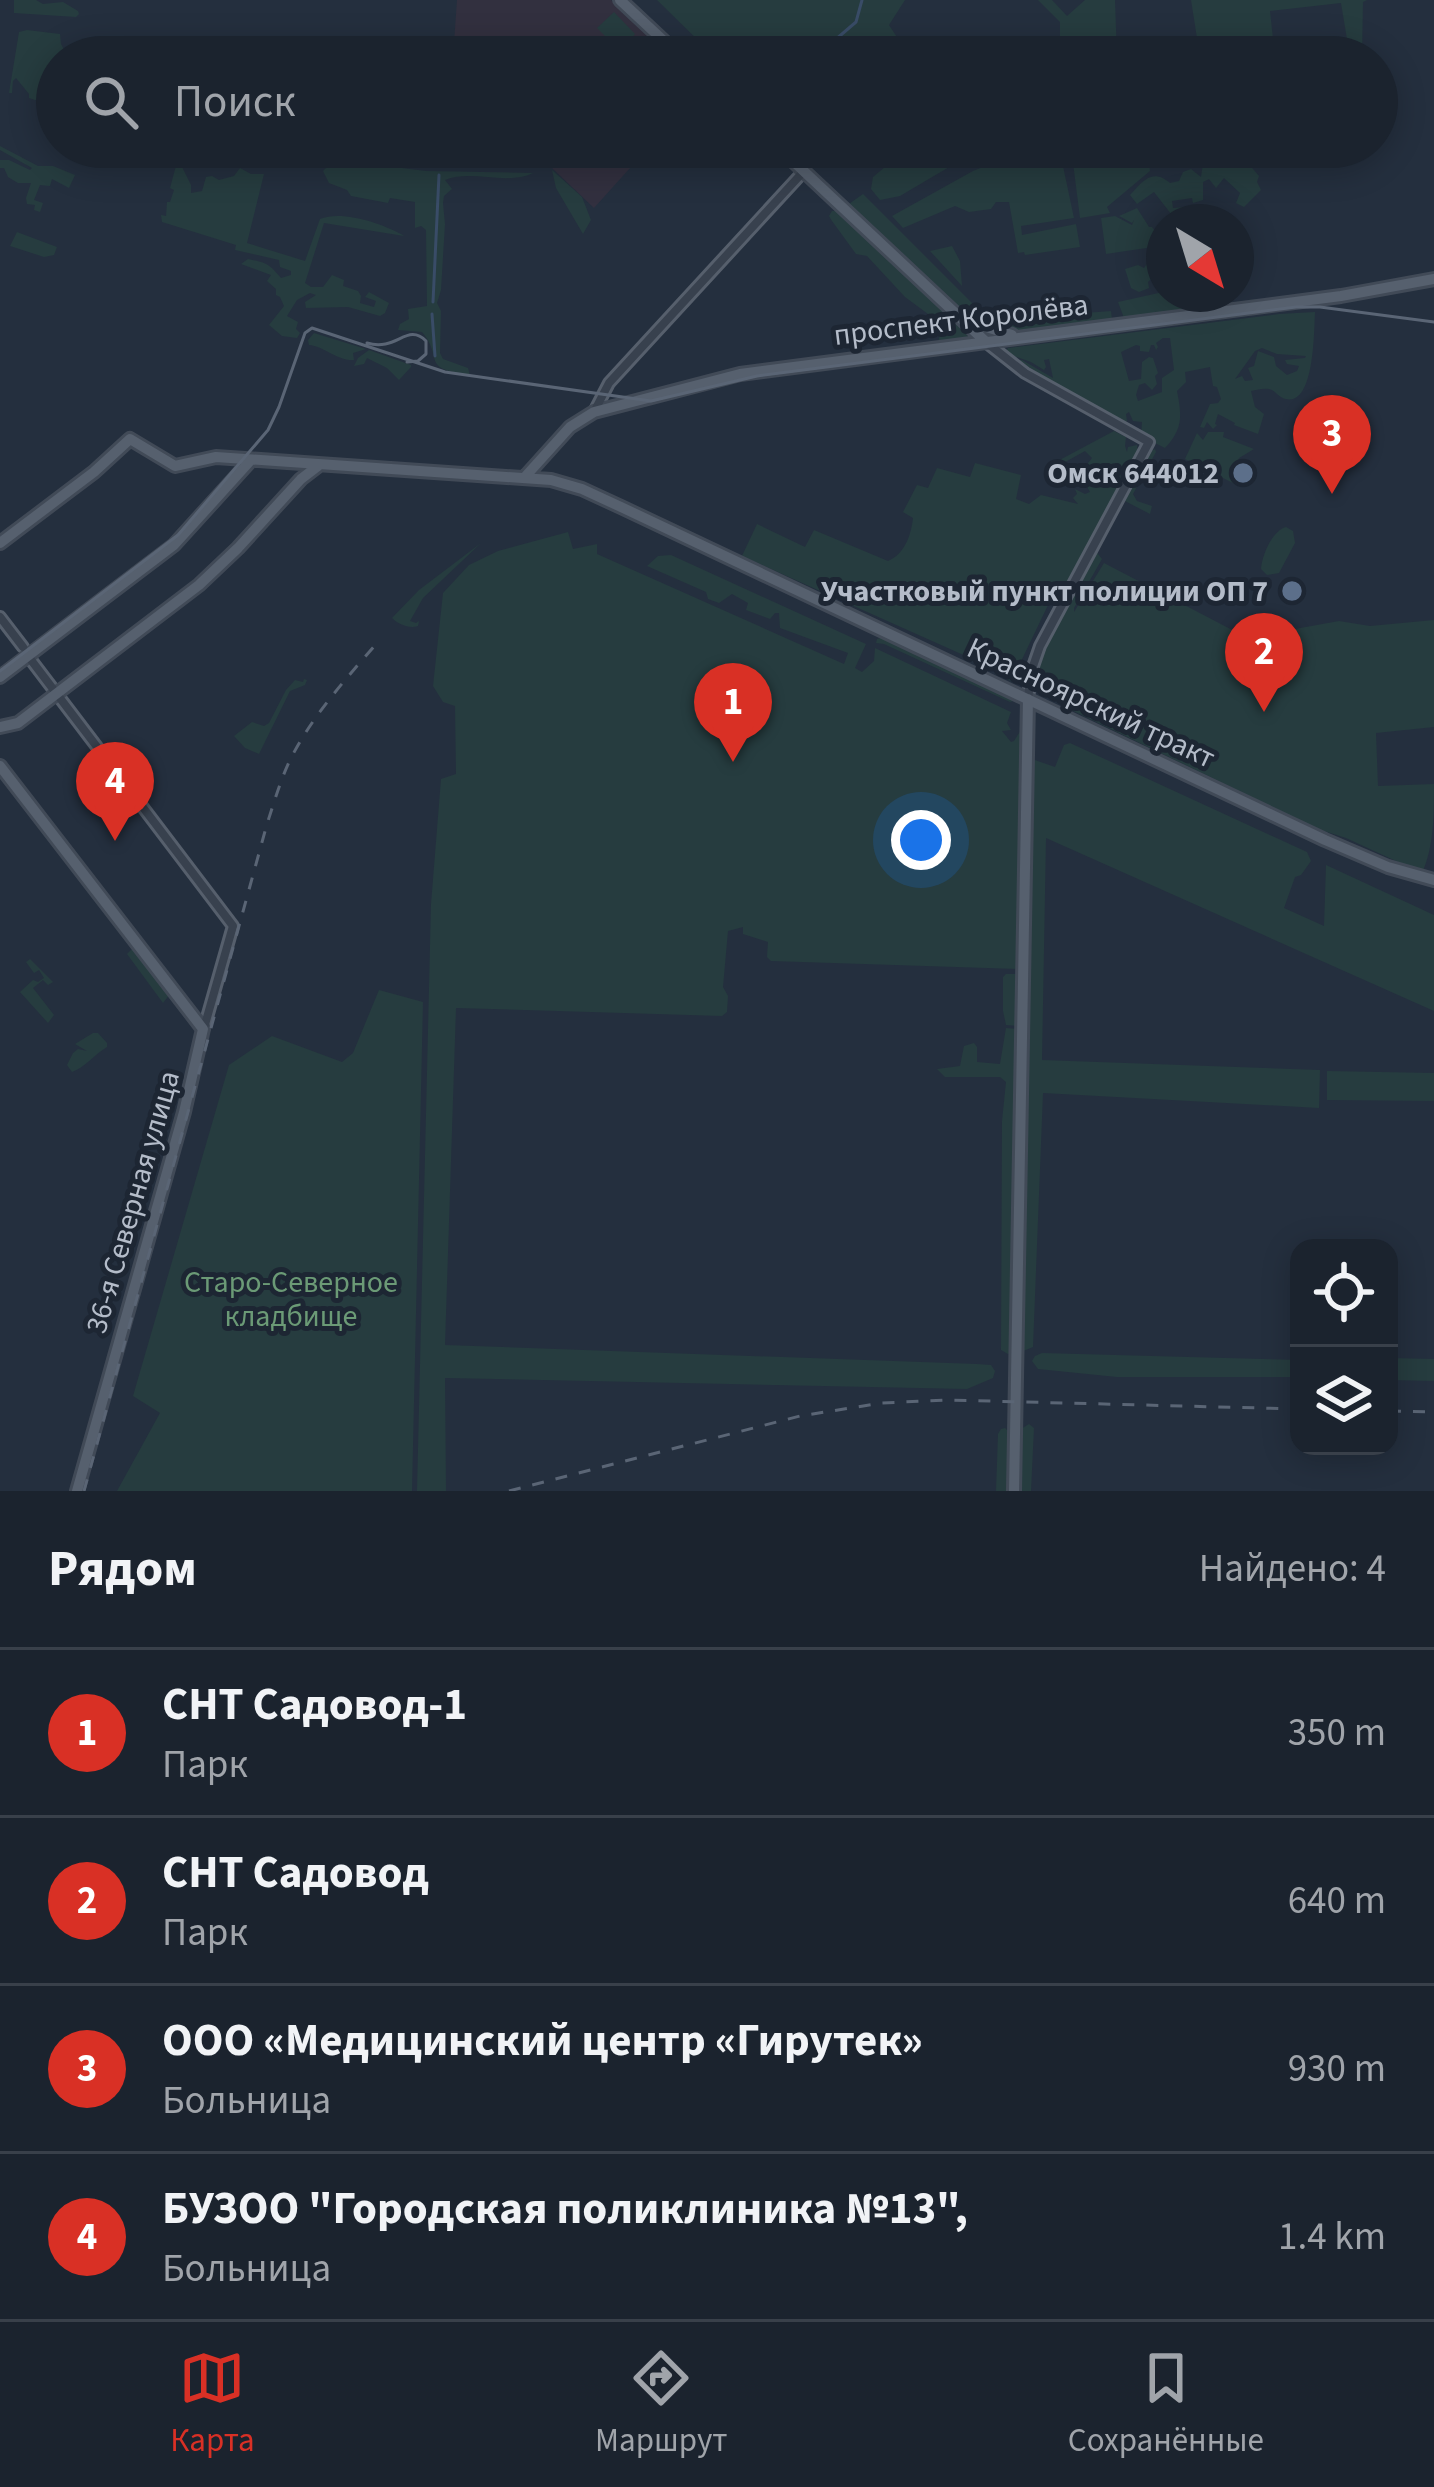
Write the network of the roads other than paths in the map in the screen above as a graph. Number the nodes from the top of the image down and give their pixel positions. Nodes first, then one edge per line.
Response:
1 (620, 0) edge
2 (659, 36) edge
3 (800, 168) edge
4 (803, 171) junction
5 (1434, 280) edge
6 (963, 319) junction
7 (1021, 338) junction
8 (986, 342) junction
9 (594, 412) junction
10 (544, 458) junction
11 (251, 460) junction
12 (318, 466) junction
13 (524, 478) junction
14 (560, 482) junction
15 (0, 543) edge
16 (0, 617) edge
17 (26, 652) junction
18 (0, 677) edge
19 (56, 694) junction
20 (1028, 699) junction
21 (18, 723) junction
22 (0, 727) edge
23 (0, 740) edge
24 (0, 766) edge
25 (1434, 880) edge
26 (203, 1029) junction
27 (77, 1491) edge
28 (1014, 1491) edge

1 - 2 main road
3 - 4 main road
4 - 6 main road
4 - 9 street
5 - 7 main road, проспект Королёва
6 - 7 main road
6 - 8 main road
7 - 8 main road, проспект Королёва
8 - 9 main road, проспект Королёва
8 - 20 street
9 - 10 main road, проспект Королёва
10 - 13 main road, проспект Королёва
10 - 14 main road
11 - 12 main road, Красноярский тракт
11 - 15 main road, Красноярский тракт
11 - 17 main road
12 - 13 main road, Красноярский тракт
12 - 19 main road
13 - 14 main road, Красноярский тракт
14 - 20 main road, Красноярский тракт
16 - 17 street
17 - 18 main road
17 - 19 street
19 - 21 main road
19 - 26 street, 36-я Северная улица
20 - 25 main road, Красноярский тракт
20 - 28 main road
21 - 22 main road
21 - 23 main road
24 - 26 main road
26 - 27 main road, 36-я Северная улица

